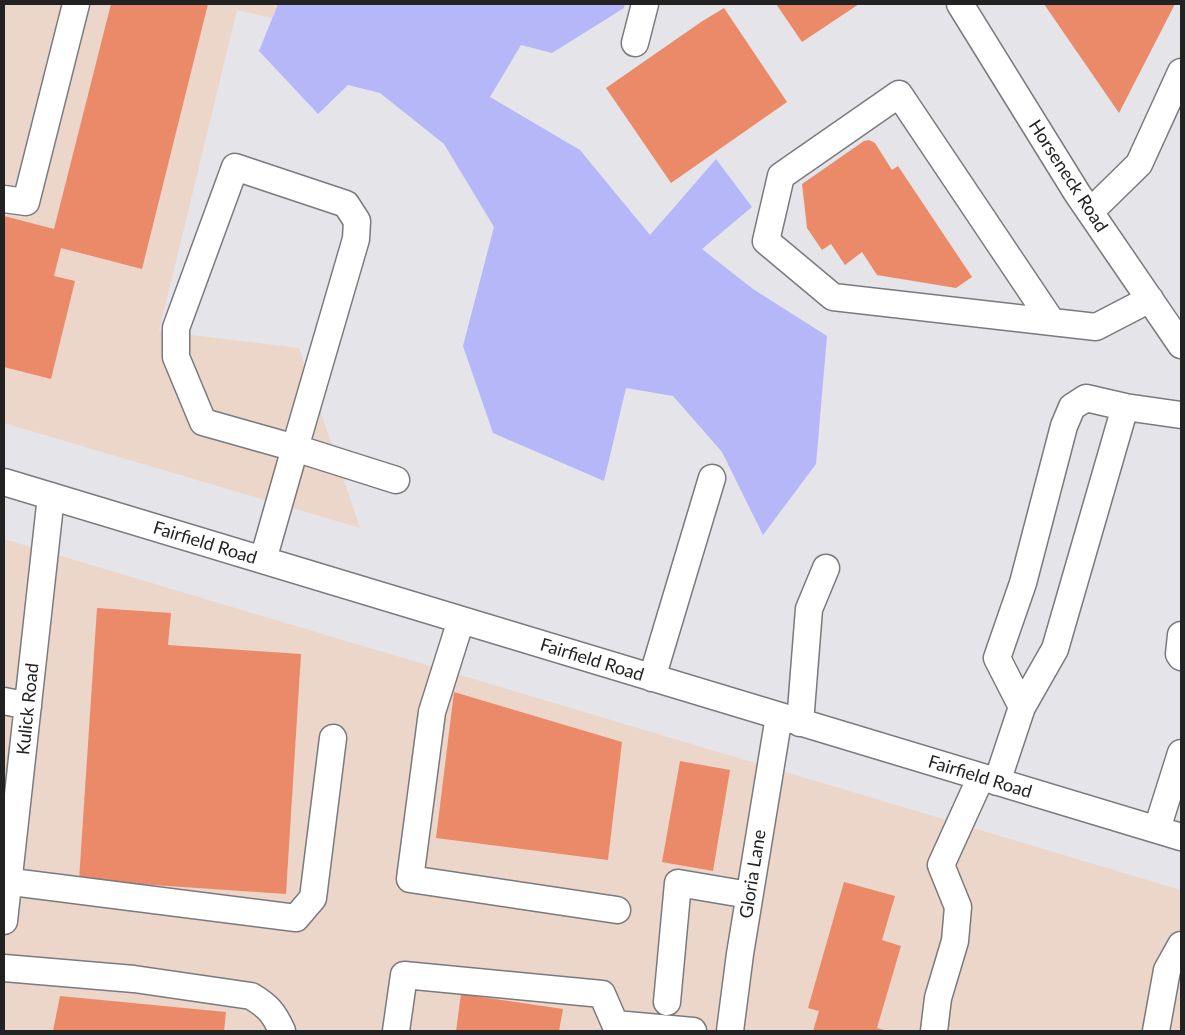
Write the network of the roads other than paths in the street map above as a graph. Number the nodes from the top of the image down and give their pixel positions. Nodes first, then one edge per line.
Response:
1 (76, 4) edge
2 (645, 4) edge
3 (960, 4) edge
4 (635, 43) dead end
5 (1181, 72) edge
6 (4, 199) edge
7 (1090, 212) junction
8 (1150, 300) junction
9 (1052, 322) junction
10 (1181, 345) edge
11 (1124, 407) junction
12 (1181, 416) edge
13 (295, 448) junction
14 (712, 478) dead end
15 (396, 480) dead end
16 (4, 482) edge
17 (51, 496) junction
18 (263, 560) junction
19 (826, 568) dead end
20 (461, 620) junction
21 (1181, 635) edge
22 (1181, 657) edge
23 (652, 678) junction
24 (16, 704) edge
25 (1022, 707) junction
26 (790, 720) junction
27 (333, 738) dead end
28 (1181, 753) edge
29 (989, 780) junction
30 (1157, 829) junction
31 (1181, 837) edge
32 (6, 882) edge
33 (749, 895) junction
34 (617, 910) dead end
35 (4, 921) edge
36 (1181, 945) edge
37 (4, 968) edge
38 (667, 1002) dead end
39 (282, 1031) edge
40 (396, 1031) edge
41 (693, 1031) edge
42 (730, 1031) edge
43 (934, 1031) edge
44 (1156, 1031) edge

1 - 6 street
2 - 4 street
3 - 7 street, Horseneck Road
5 - 7 street
7 - 8 street, Horseneck Road
8 - 9 street
8 - 10 street, Horseneck Road
9 - 9 street
11 - 12 street
11 - 25 street
11 - 25 street
13 - 13 street
13 - 15 street
13 - 18 street
14 - 23 street
16 - 17 street, Fairfield Road
17 - 18 street, Fairfield Road
17 - 24 street, Kulick Road
18 - 20 street, Fairfield Road
19 - 26 street, Gloria Lane
20 - 23 street, Fairfield Road
20 - 34 street
21 - 22 street
23 - 26 street, Fairfield Road
24 - 32 street, Kulick Road
25 - 29 street
26 - 29 street, Fairfield Road
26 - 33 street, Gloria Lane
27 - 32 street
28 - 30 street
29 - 30 street, Fairfield Road
29 - 43 street
30 - 31 street, Fairfield Road
32 - 35 street, Kulick Road
33 - 38 street
33 - 42 street, Gloria Lane
36 - 44 street
37 - 39 street
40 - 41 street

